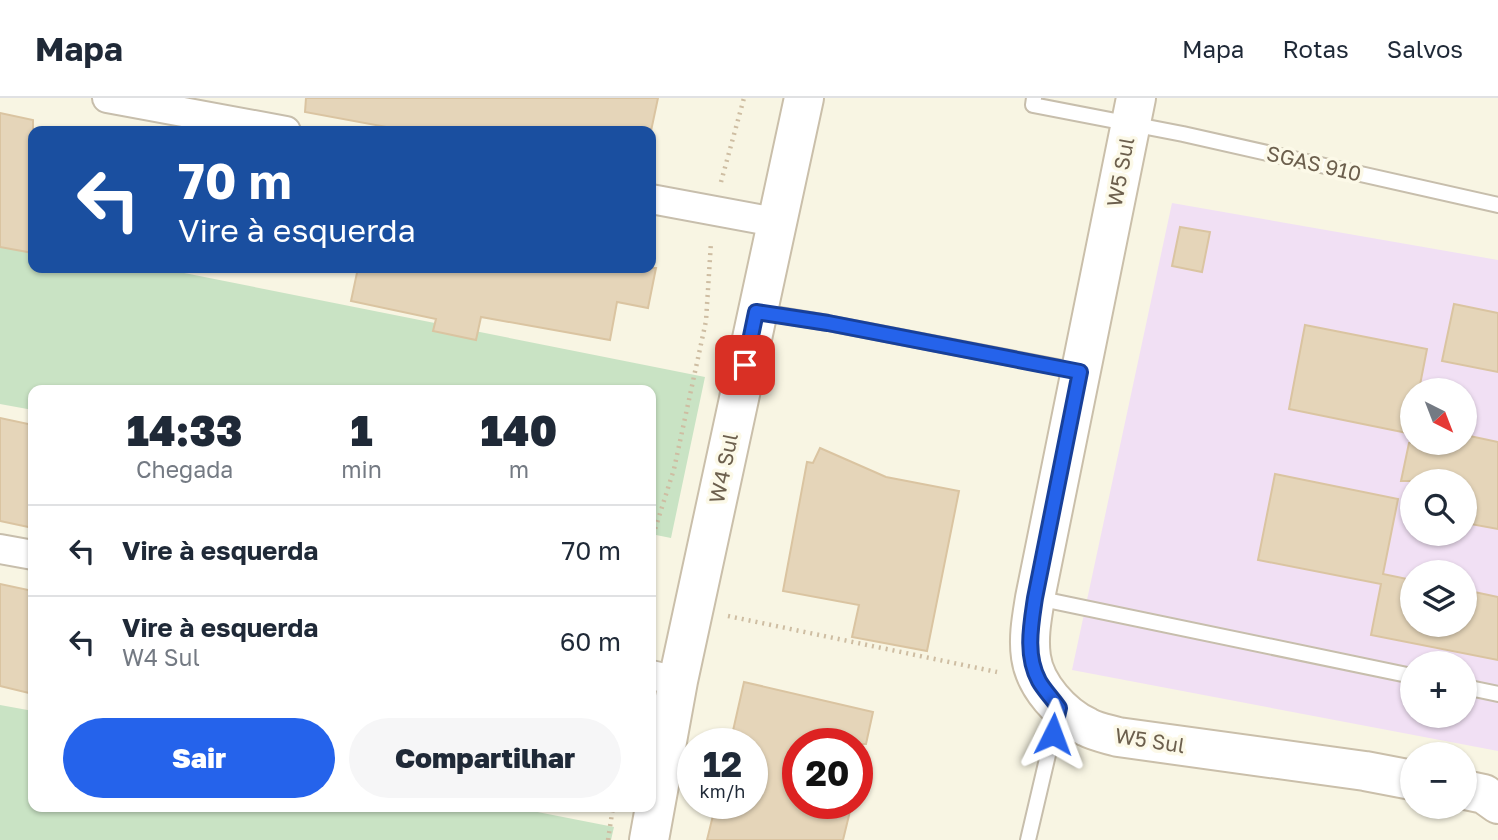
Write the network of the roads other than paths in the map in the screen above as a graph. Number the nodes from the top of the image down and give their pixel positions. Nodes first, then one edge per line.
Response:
1 (107, 98) edge
2 (804, 98) edge
3 (1034, 98) edge
4 (1133, 111) edge
5 (259, 126) edge
6 (656, 200) edge
7 (1498, 205) edge
8 (775, 222) junction
9 (756, 312) junction
10 (1080, 372) junction
11 (0, 549) edge
12 (28, 554) edge
13 (1035, 598) junction
14 (1400, 674) edge
15 (664, 678) edge
16 (1477, 690) edge
17 (1049, 694) junction
18 (1498, 694) edge
19 (656, 764) edge
20 (1400, 778) edge
21 (1477, 792) edge
22 (1498, 804) edge
23 (652, 812) edge
24 (649, 840) edge
25 (1028, 840) edge

1 - 5 street
2 - 8 main road, W4 Sul
3 - 4 lane, SGAS 910
4 - 7 lane, SGAS 910
4 - 10 main road, W5 Sul
6 - 8 street
8 - 9 main road, W4 Sul
9 - 10 lane
9 - 15 main road, W4 Sul
10 - 13 main road, W5 Sul
11 - 12 street
13 - 14 lane
13 - 17 main road, W5 Sul
15 - 19 main road, W4 Sul
16 - 18 lane
17 - 20 main road, W5 Sul
17 - 25 lane
21 - 22 main road
23 - 24 main road, W4 Sul

